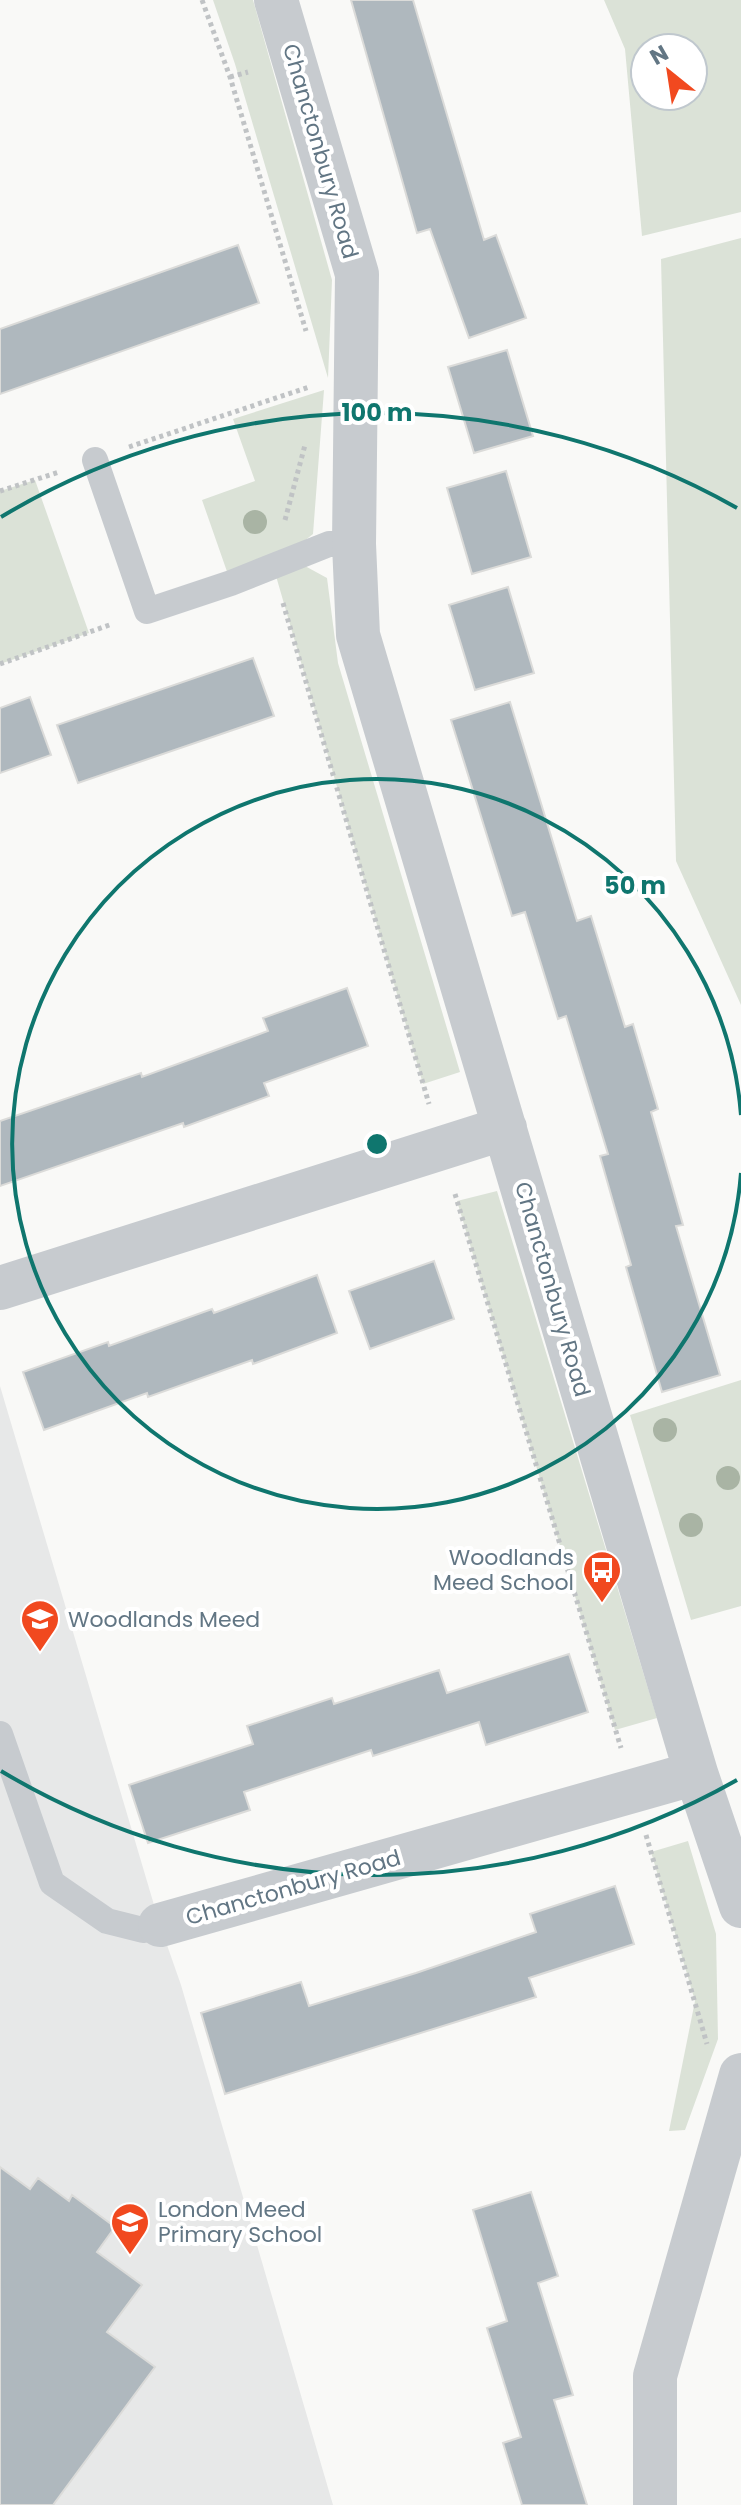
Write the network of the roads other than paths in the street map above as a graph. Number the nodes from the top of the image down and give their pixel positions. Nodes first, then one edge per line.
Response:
1 (276, 0) edge
2 (95, 460) road end
3 (354, 544) junction
4 (505, 1128) junction
5 (0, 1288) edge
6 (0, 1734) edge
7 (696, 1773) junction
8 (741, 1906) edge
9 (160, 1925) joint
10 (741, 2075) edge
11 (655, 2505) edge

1 - 3 street, Chanctonbury Road
2 - 3 lane
3 - 4 street, Chanctonbury Road
4 - 5 street
4 - 7 street, Chanctonbury Road
6 - 9 lane, Chanctonbury Road
7 - 8 street, Chanctonbury Road
7 - 9 street, Chanctonbury Road
10 - 11 street

